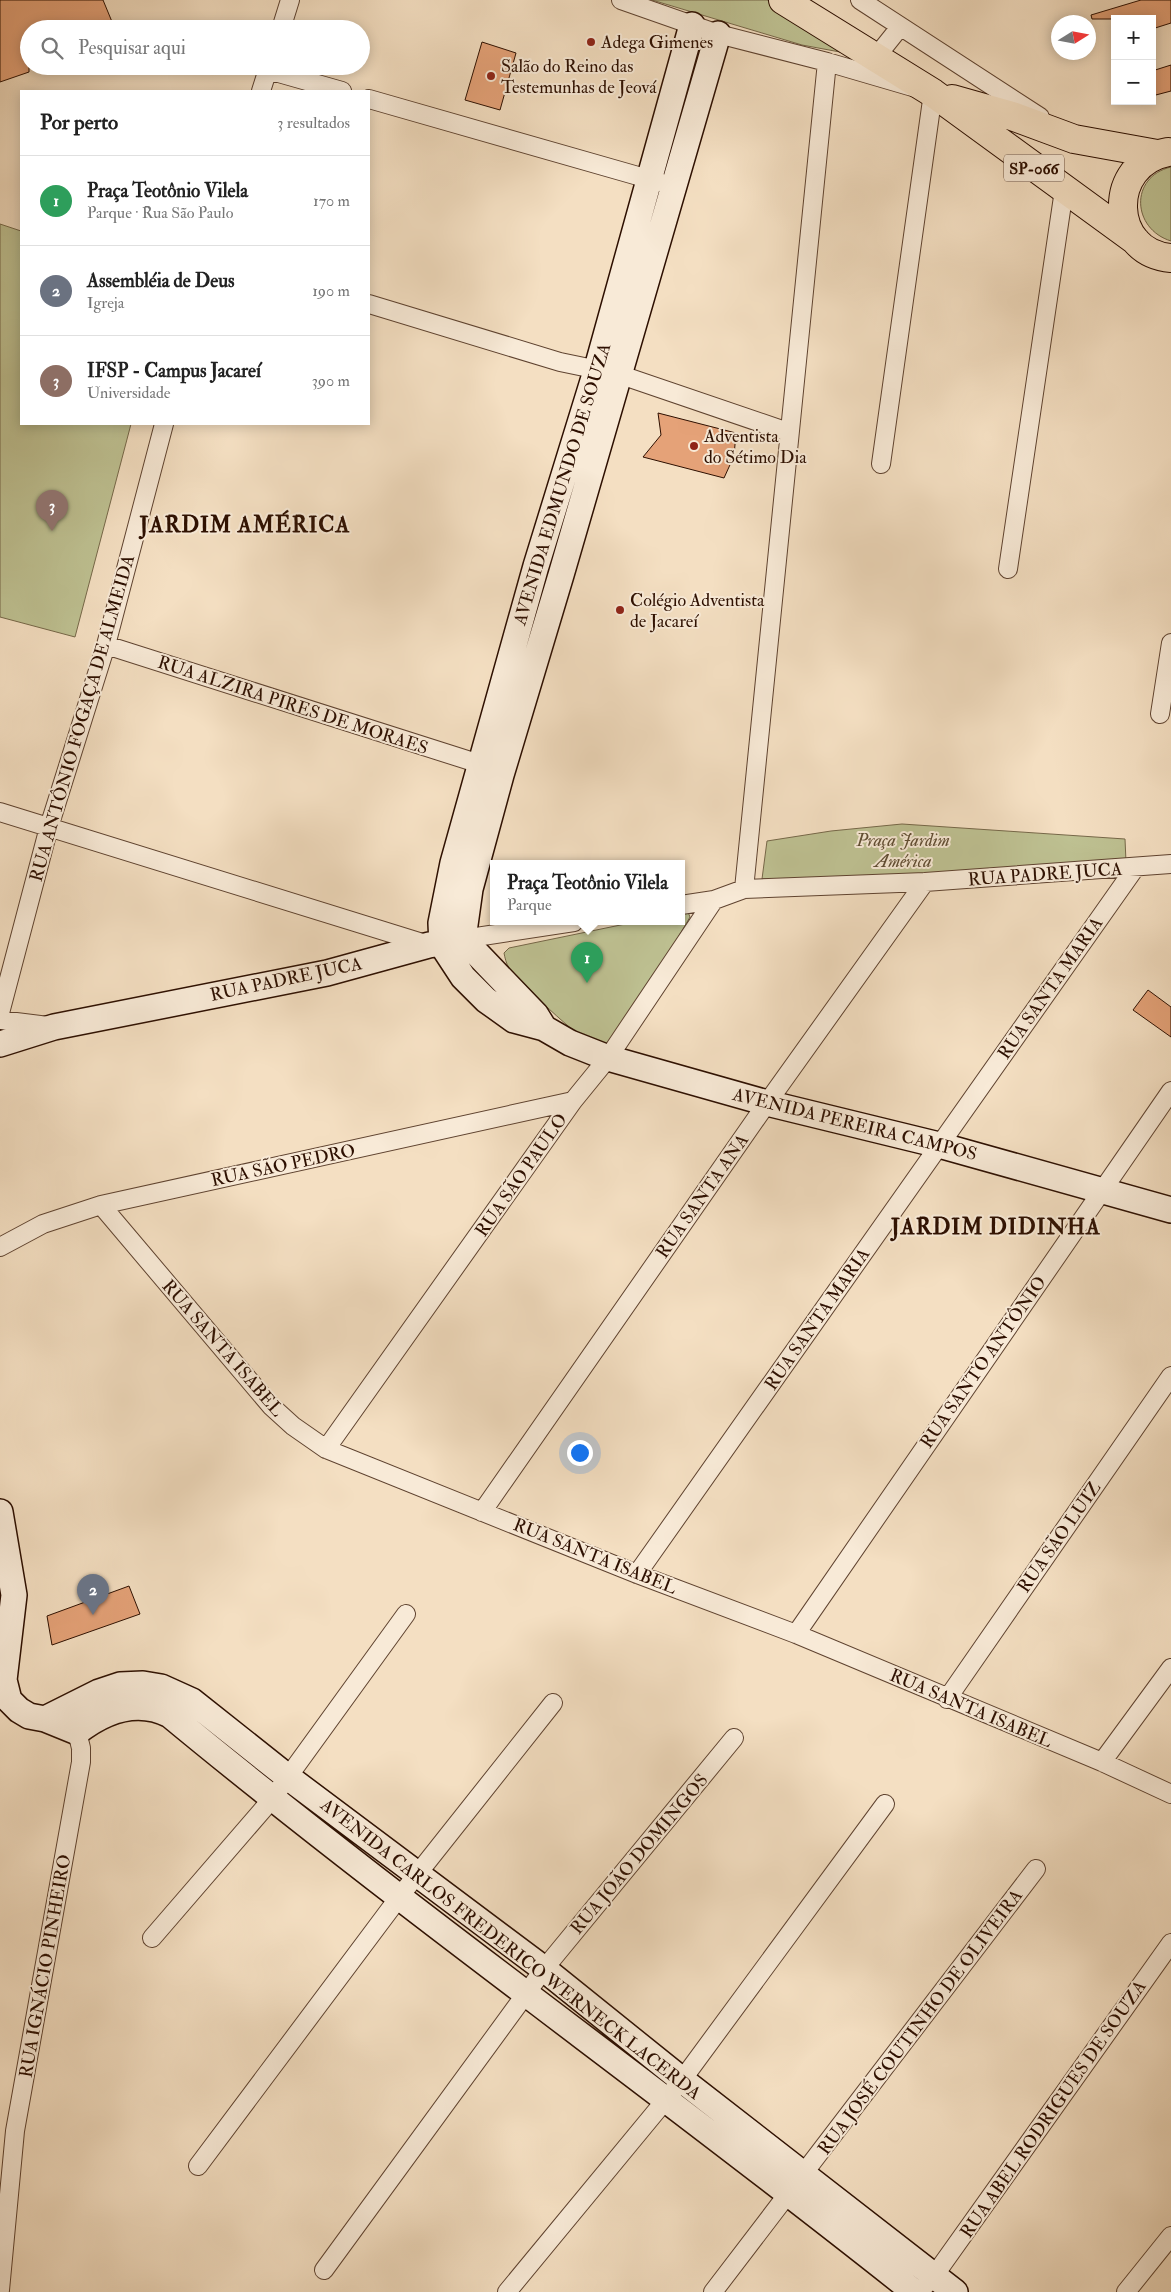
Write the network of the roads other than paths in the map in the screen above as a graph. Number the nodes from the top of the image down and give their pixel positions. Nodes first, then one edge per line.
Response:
1 (290, 0) edge
2 (621, 0) edge
3 (783, 0) edge
4 (860, 0) edge
5 (284, 20) edge
6 (692, 25) junction
7 (900, 27) junction
8 (718, 34) junction
9 (876, 57) junction
10 (827, 62) junction
11 (266, 75) edge
12 (291, 75) edge
13 (261, 90) edge
14 (339, 90) edge
15 (933, 93) junction
16 (370, 99) edge
17 (1074, 139) junction
18 (1164, 153) edge
19 (649, 180) junction
20 (674, 185) junction
21 (1064, 190) junction
22 (1136, 241) junction
23 (1169, 259) edge
24 (370, 304) edge
25 (608, 371) junction
26 (164, 425) edge
27 (788, 432) junction
28 (881, 464) dead end
29 (1008, 569) dead end
30 (1171, 643) edge
31 (106, 645) junction
32 (1160, 714) dead end
33 (480, 764) junction
34 (0, 812) edge
35 (49, 827) junction
36 (1171, 864) edge
37 (1135, 868) junction
38 (926, 882) junction
39 (744, 889) junction
40 (714, 900) junction
41 (685, 904) edge
42 (555, 925) edge
43 (444, 943) junction
44 (0, 1013) edge
45 (0, 1020) edge
46 (54, 1027) junction
47 (0, 1044) edge
48 (608, 1058) junction
49 (1171, 1091) edge
50 (573, 1101) junction
51 (767, 1103) junction
52 (939, 1145) junction
53 (1101, 1191) junction
54 (101, 1205) junction
55 (1171, 1210) edge
56 (0, 1247) edge
57 (1171, 1376) edge
58 (326, 1449) junction
59 (0, 1512) edge
60 (482, 1512) junction
61 (637, 1574) junction
62 (406, 1614) dead end
63 (796, 1634) junction
64 (1171, 1668) edge
65 (3, 1692) edge
66 (947, 1699) junction
67 (553, 1702) dead end
68 (45, 1719) junction
69 (77, 1732) junction
70 (734, 1738) dead end
71 (1102, 1762) junction
72 (289, 1778) junction
73 (1171, 1794) edge
74 (272, 1799) junction
75 (885, 1804) dead end
76 (1036, 1869) dead end
77 (418, 1874) junction
78 (400, 1896) junction
79 (152, 1938) dead end
80 (1171, 1943) edge
81 (544, 1969) junction
82 (526, 1994) junction
83 (682, 2080) junction
84 (666, 2100) junction
85 (198, 2166) dead end
86 (796, 2183) junction
87 (1171, 2236) edge
88 (324, 2270) dead end
89 (927, 2284) edge
90 (0, 2290) edge
91 (507, 2292) edge
92 (713, 2292) edge
93 (914, 2292) edge
94 (955, 2292) edge
95 (1126, 2292) edge

1 - 5 street
2 - 6 street
3 - 9 main road, SP-066
4 - 7 street
6 - 8 street
6 - 19 street, AVENIDA EDMUNDO DE SOUZA
7 - 9 street
7 - 17 street
8 - 10 street
8 - 20 street, AVENIDA EDMUNDO DE SOUZA
9 - 15 main road, SP-066
10 - 15 street
10 - 27 street
11 - 13 street
12 - 14 street
15 - 17 main road, SP-066
15 - 21 main road, SP-066
15 - 28 street
16 - 19 street
17 - 18 main road, SP-066
18 - 22 main road
19 - 20 street
19 - 25 street, AVENIDA EDMUNDO DE SOUZA
20 - 25 street, AVENIDA EDMUNDO DE SOUZA
21 - 22 main road, SP-066
21 - 29 street
22 - 23 main road
24 - 25 street
25 - 27 street
25 - 33 street, AVENIDA EDMUNDO DE SOUZA
25 - 43 street, AVENIDA EDMUNDO DE SOUZA
26 - 31 street, RUA ANTÔNIO FOGAÇA DE ALMEIDA
27 - 39 street
30 - 32 street
31 - 33 street, RUA ALZIRA PIRES DE MORAES
31 - 35 street, RUA ANTÔNIO FOGAÇA DE ALMEIDA
33 - 43 street, AVENIDA EDMUNDO DE SOUZA
34 - 35 street
35 - 43 street
35 - 44 street, RUA ANTÔNIO FOGAÇA DE ALMEIDA
36 - 37 street, RUA PADRE JUCA
37 - 38 street, RUA PADRE JUCA
37 - 52 street, RUA SANTA MARIA
38 - 39 street, RUA PADRE JUCA
38 - 51 street, RUA SANTA ANA
39 - 40 street, RUA PADRE JUCA
40 - 41 street, RUA PADRE JUCA
40 - 48 street, RUA SÃO PAULO
42 - 43 street, RUA PADRE JUCA
43 - 46 street, RUA PADRE JUCA
43 - 48 street, AVENIDA PEREIRA CAMPOS
45 - 46 street
46 - 47 street, RUA PADRE JUCA
48 - 50 street, RUA SÃO PAULO
48 - 51 street, AVENIDA PEREIRA CAMPOS
49 - 53 street, RUA SANTO ANTÔNIO
50 - 54 street, RUA SÃO PEDRO
50 - 58 street, RUA SÃO PAULO
51 - 52 street, AVENIDA PEREIRA CAMPOS
51 - 60 street, RUA SANTA ANA
52 - 53 street, AVENIDA PEREIRA CAMPOS
52 - 61 street, RUA SANTA MARIA
53 - 55 street, AVENIDA PEREIRA CAMPOS
53 - 63 street, RUA SANTO ANTÔNIO
54 - 56 street, RUA SÃO PEDRO
54 - 58 street, RUA SANTA ISABEL
57 - 66 street, RUA SÃO LUIZ
58 - 60 street, RUA SANTA ISABEL
59 - 65 street
60 - 61 street, RUA SANTA ISABEL
61 - 63 street, RUA SANTA ISABEL
62 - 72 street
63 - 66 street, RUA SANTA ISABEL
64 - 71 street
65 - 68 street
66 - 71 street, RUA SANTA ISABEL
67 - 77 street
68 - 69 street
68 - 72 street, AVENIDA CARLOS FREDERICO WERNECK LACERDA
69 - 74 street, AVENIDA CARLOS FREDERICO WERNECK LACERDA
69 - 90 street, RUA IGNÁCIO PINHEIRO
70 - 81 street, RUA JOÃO DOMINGOS
71 - 73 street, RUA SANTA ISABEL
72 - 74 street
72 - 77 street, AVENIDA CARLOS FREDERICO WERNECK LACERDA
74 - 78 street, AVENIDA CARLOS FREDERICO WERNECK LACERDA
74 - 79 street
75 - 83 street
76 - 86 street, RUA JOSÉ COUTINHO DE OLIVEIRA
77 - 78 street
77 - 81 street, AVENIDA CARLOS FREDERICO WERNECK LACERDA
78 - 82 street, AVENIDA CARLOS FREDERICO WERNECK LACERDA
78 - 85 street
80 - 89 street, RUA ABEL RODRIGUES DE SOUZA
81 - 82 street, RUA JOÃO DOMINGOS
81 - 83 street, AVENIDA CARLOS FREDERICO WERNECK LACERDA
82 - 84 street, AVENIDA CARLOS FREDERICO WERNECK LACERDA
82 - 88 street, RUA JOÃO DOMINGOS
83 - 84 street
83 - 86 street, AVENIDA CARLOS FREDERICO WERNECK LACERDA
84 - 86 street, AVENIDA CARLOS FREDERICO WERNECK LACERDA
84 - 91 street
86 - 89 street, AVENIDA CARLOS FREDERICO WERNECK LACERDA
86 - 92 street, RUA JOSÉ COUTINHO DE OLIVEIRA
86 - 93 street, AVENIDA CARLOS FREDERICO WERNECK LACERDA
87 - 95 street
89 - 94 street, AVENIDA CARLOS FREDERICO WERNECK LACERDA

